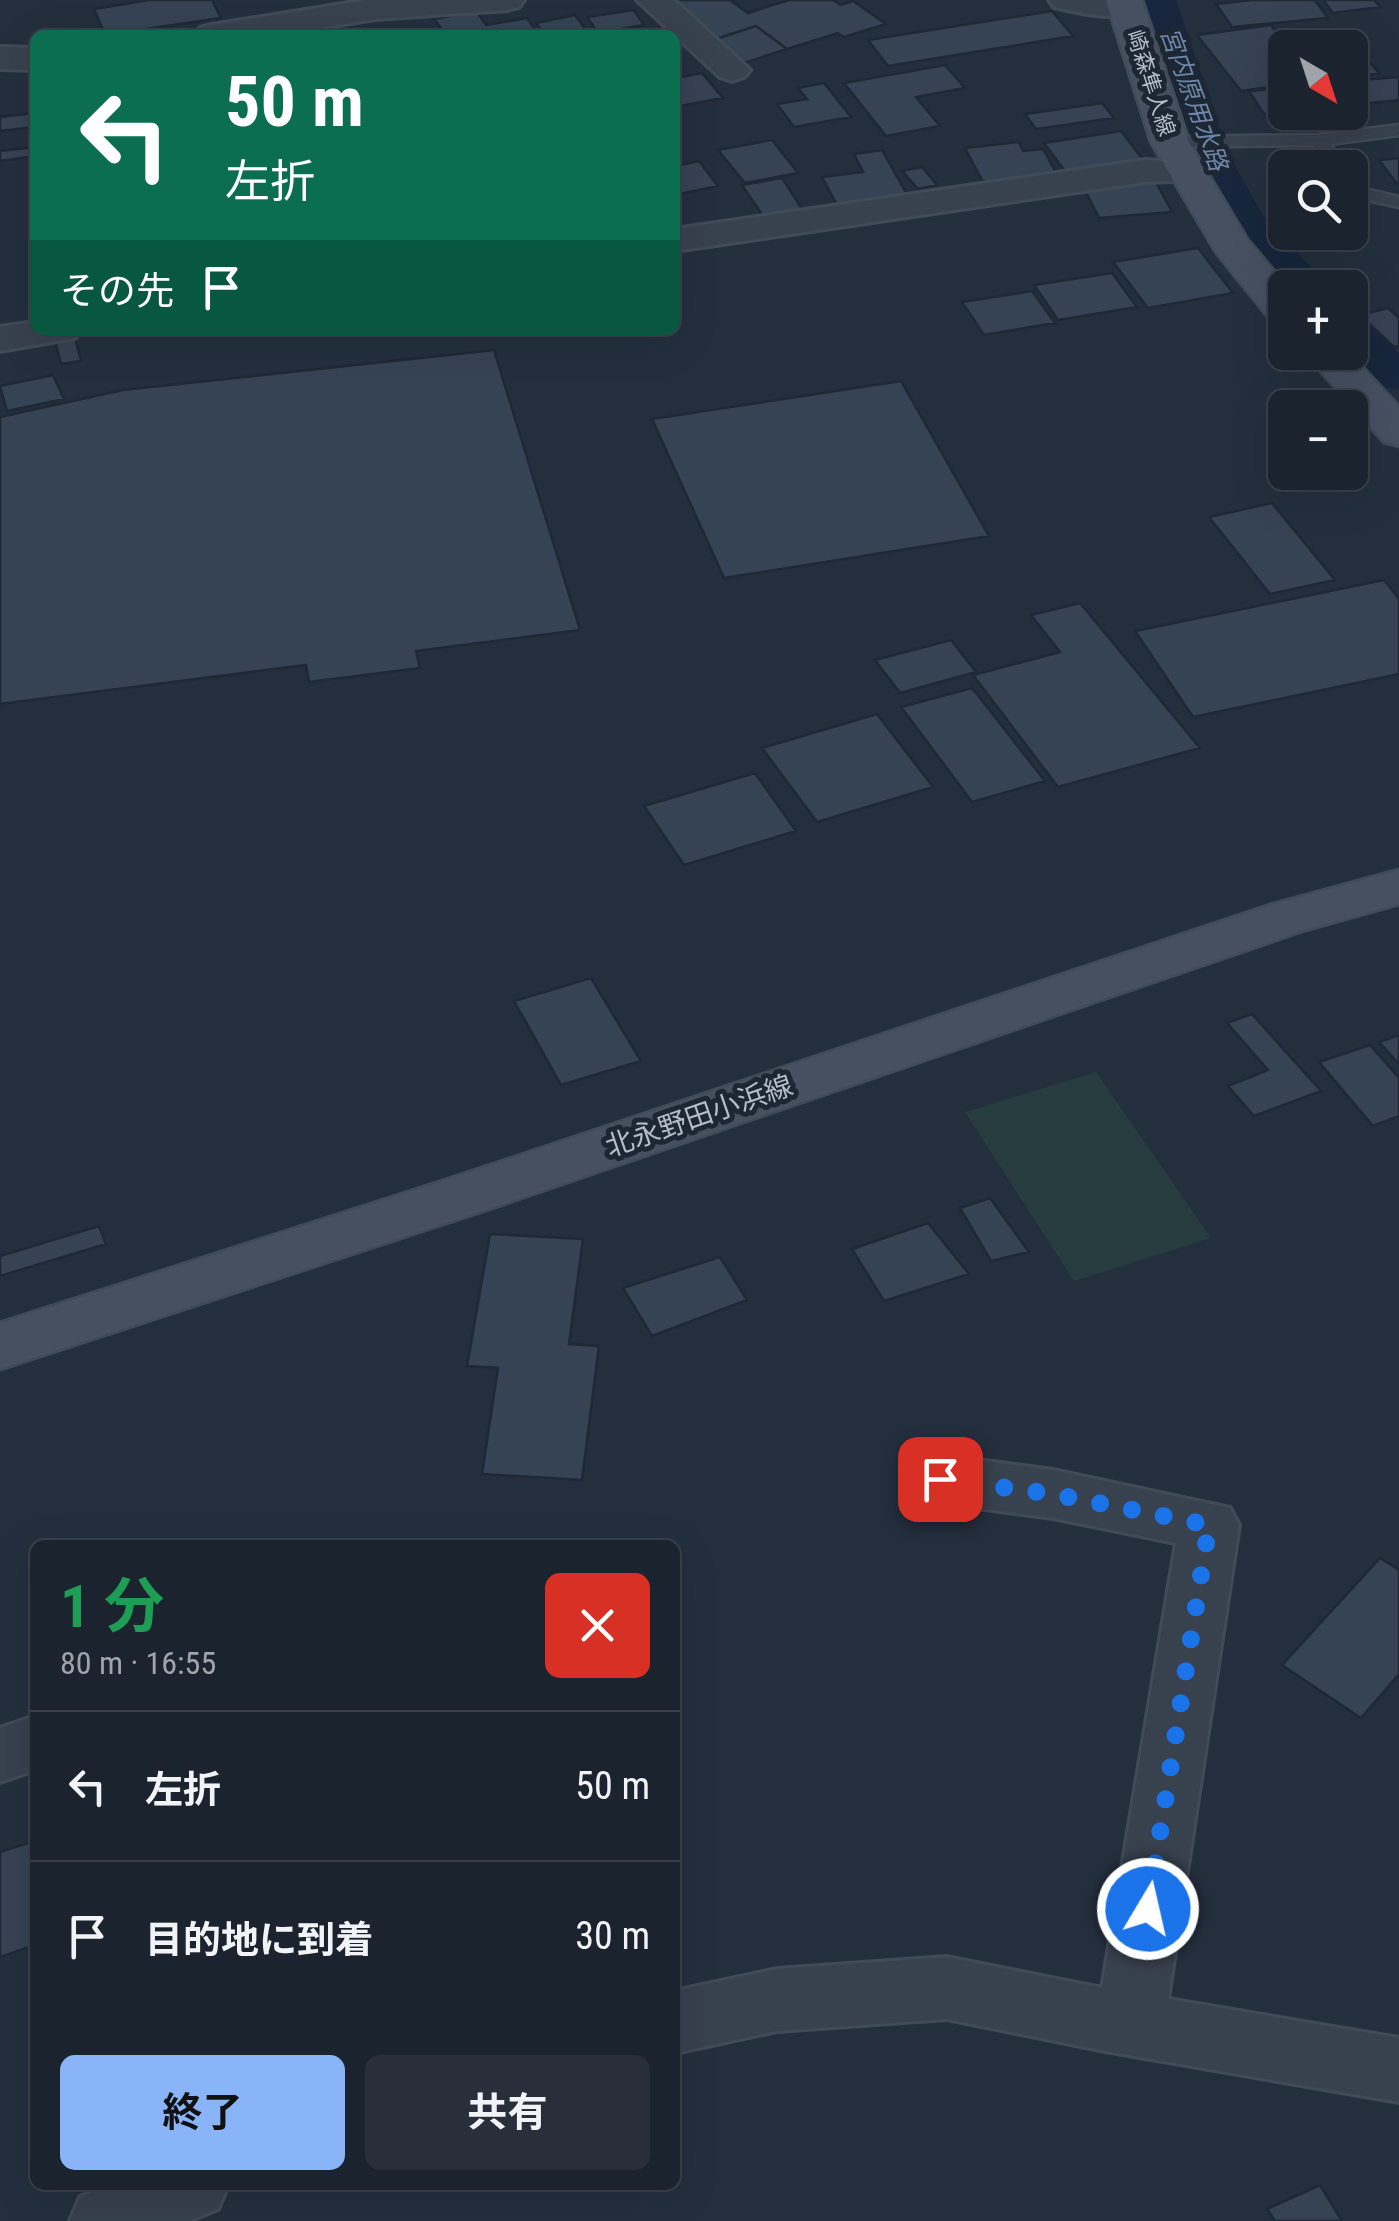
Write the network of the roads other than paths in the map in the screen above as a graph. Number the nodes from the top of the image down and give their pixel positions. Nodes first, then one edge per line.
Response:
1 (507, 0) edge
2 (654, 0) edge
3 (1066, 0) edge
4 (1125, 3) edge
5 (245, 30) edge
6 (0, 58) edge
7 (30, 59) edge
8 (732, 70) dead end
9 (1399, 130) edge
10 (1318, 140) junction
11 (1326, 150) edge
12 (1179, 157) junction
13 (1368, 195) edge
14 (1399, 202) edge
15 (680, 239) edge
16 (1268, 290) edge
17 (30, 335) edge
18 (0, 339) edge
19 (1341, 370) edge
20 (1399, 434) edge
21 (1399, 887) edge
22 (0, 1346) edge
23 (940, 1479) dead end
24 (30, 1745) edge
25 (0, 1755) edge
26 (680, 2021) edge
27 (1130, 2024) junction
28 (1399, 2070) edge
29 (181, 2190) edge
30 (104, 2221) edge

1 - 5 street
2 - 8 street
3 - 4 street
4 - 12 main road, 崎森隼人線
6 - 7 street
9 - 10 lane
10 - 11 lane
10 - 12 lane
12 - 15 street
12 - 16 main road, 崎森隼人線
13 - 14 lane
17 - 18 street
19 - 20 main road
21 - 22 main road, 北永野田小浜線
23 - 27 street
24 - 25 street
26 - 27 street
27 - 28 street
29 - 30 street

